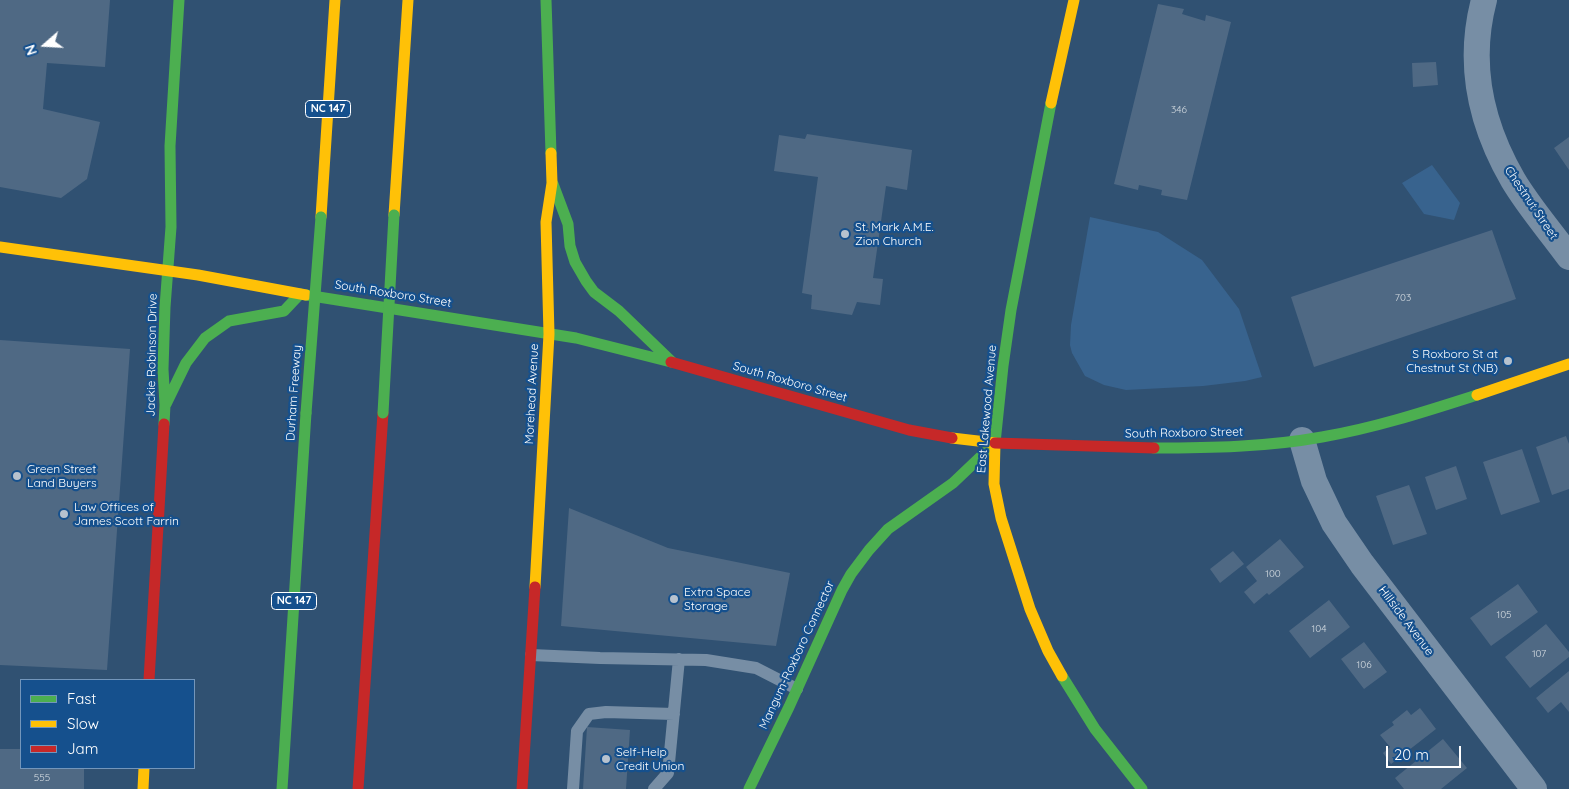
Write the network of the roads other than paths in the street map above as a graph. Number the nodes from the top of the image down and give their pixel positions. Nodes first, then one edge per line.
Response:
1 (179, 0) edge
2 (335, 0) edge
3 (408, 0) edge
4 (546, 0) edge
5 (1074, 0) edge
6 (1484, 0) edge
7 (552, 183) junction
8 (0, 247) edge
9 (1569, 258) edge
10 (168, 270) junction
11 (300, 294) junction
12 (549, 334) junction
13 (673, 363) junction
14 (1569, 364) edge
15 (165, 405) junction
16 (1302, 440) junction
17 (995, 442) junction
18 (531, 655) junction
19 (679, 659) junction
20 (149, 679) edge
21 (797, 689) junction
22 (674, 714) junction
23 (144, 769) edge
24 (143, 789) edge
25 (282, 789) edge
26 (358, 789) edge
27 (522, 789) edge
28 (573, 789) edge
29 (654, 789) edge
30 (749, 789) edge
31 (1142, 789) edge
32 (1534, 789) edge

1 - 10 main road, Jackie Robinson Drive
2 - 25 main road, Durham Freeway / NC 147, bridge
3 - 26 main road, bridge
4 - 7 main road, Morehead Avenue
5 - 17 main road, East Lakewood Avenue
6 - 9 street, Chestnut Street
7 - 12 main road, Morehead Avenue
7 - 13 main road
8 - 10 main road, South Roxboro Street
10 - 11 main road, South Roxboro Street
10 - 15 main road, Jackie Robinson Drive
11 - 12 main road, South Roxboro Street
11 - 15 main road
12 - 13 main road, South Roxboro Street
12 - 18 main road, Morehead Avenue
13 - 17 main road, South Roxboro Street
14 - 16 main road, South Roxboro Street
15 - 20 main road, Jackie Robinson Drive
16 - 17 main road, South Roxboro Street
16 - 32 street, Hillside Avenue
17 - 21 main road, Mangum-Roxboro Connector
17 - 31 main road, East Lakewood Avenue
18 - 19 lane
18 - 27 main road, Morehead Avenue
19 - 21 lane
19 - 22 lane
21 - 30 main road, Mangum-Roxboro Connector
22 - 28 lane
22 - 29 lane
23 - 24 main road

